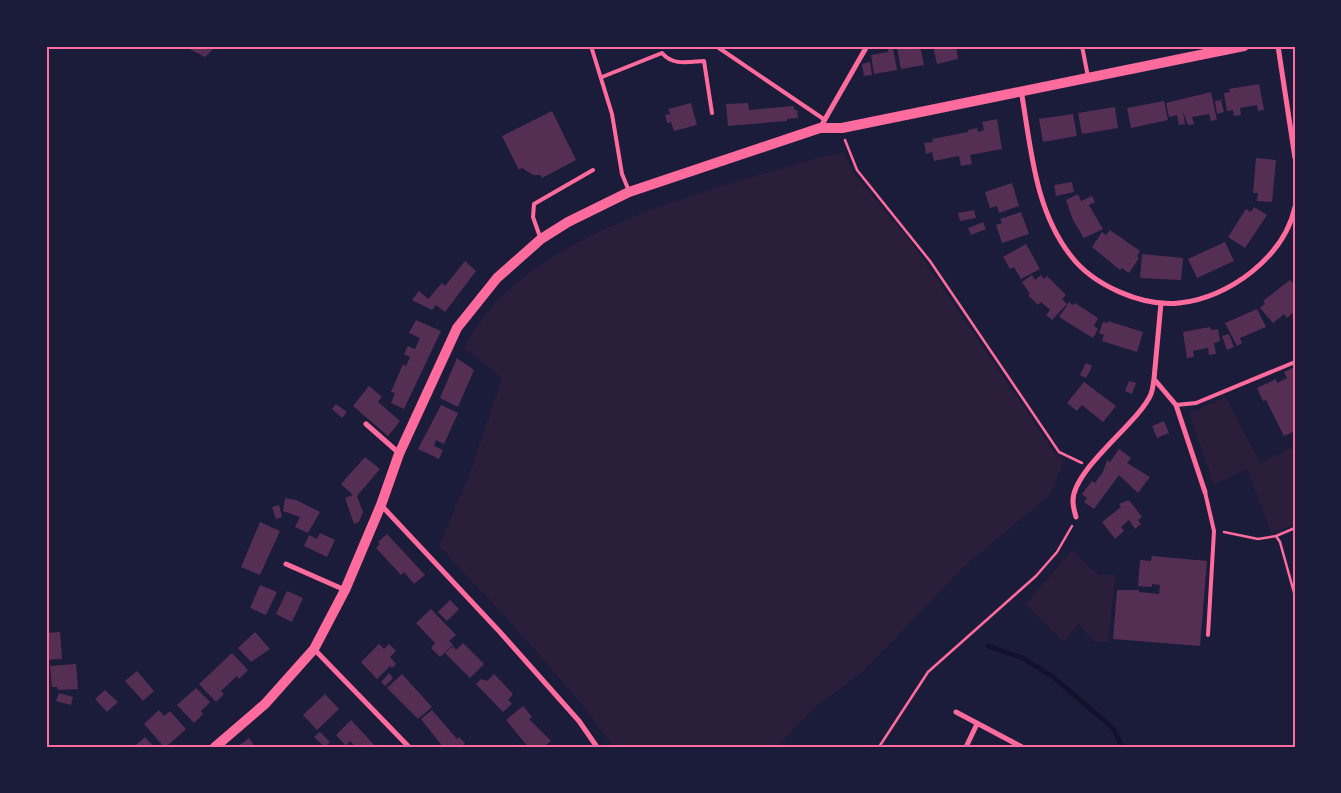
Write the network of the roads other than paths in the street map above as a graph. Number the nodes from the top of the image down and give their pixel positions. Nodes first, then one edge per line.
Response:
1 (591, 46) edge
2 (716, 46) edge
3 (867, 46) edge
4 (1082, 46) edge
5 (1244, 46) edge
6 (1278, 46) edge
7 (1088, 76) junction
8 (602, 77) junction
9 (1021, 90) junction
10 (712, 112) dead end
11 (822, 124) junction
12 (1295, 158) edge
13 (593, 170) dead end
14 (629, 192) junction
15 (1295, 207) edge
16 (1294, 213) edge
17 (541, 239) junction
18 (1161, 303) junction
19 (1295, 362) edge
20 (1154, 379) junction
21 (1176, 405) junction
22 (366, 424) dead end
23 (399, 454) junction
24 (1205, 492) joint
25 (381, 505) junction
26 (1076, 517) road end
27 (286, 564) dead end
28 (345, 590) junction
29 (1208, 635) dead end
30 (314, 649) junction
31 (956, 712) dead end
32 (977, 724) junction
33 (214, 747) edge
34 (409, 747) edge
35 (597, 747) edge
36 (966, 747) edge
37 (1022, 747) edge

1 - 8 lane
2 - 11 lane
3 - 11 street
4 - 7 lane
5 - 7 main road
6 - 12 street
7 - 9 main road
8 - 10 lane
8 - 14 lane
9 - 11 main road
9 - 18 street
11 - 14 main road
13 - 17 lane
14 - 17 main road
15 - 16 street
16 - 18 street
17 - 23 main road
18 - 20 street
19 - 21 lane
20 - 21 street
20 - 26 street
21 - 24 street
22 - 23 street
23 - 25 main road
24 - 29 lane
25 - 28 main road
25 - 35 street
27 - 28 street
28 - 30 main road
30 - 33 main road
30 - 34 street
31 - 32 street
32 - 36 street
32 - 37 street

